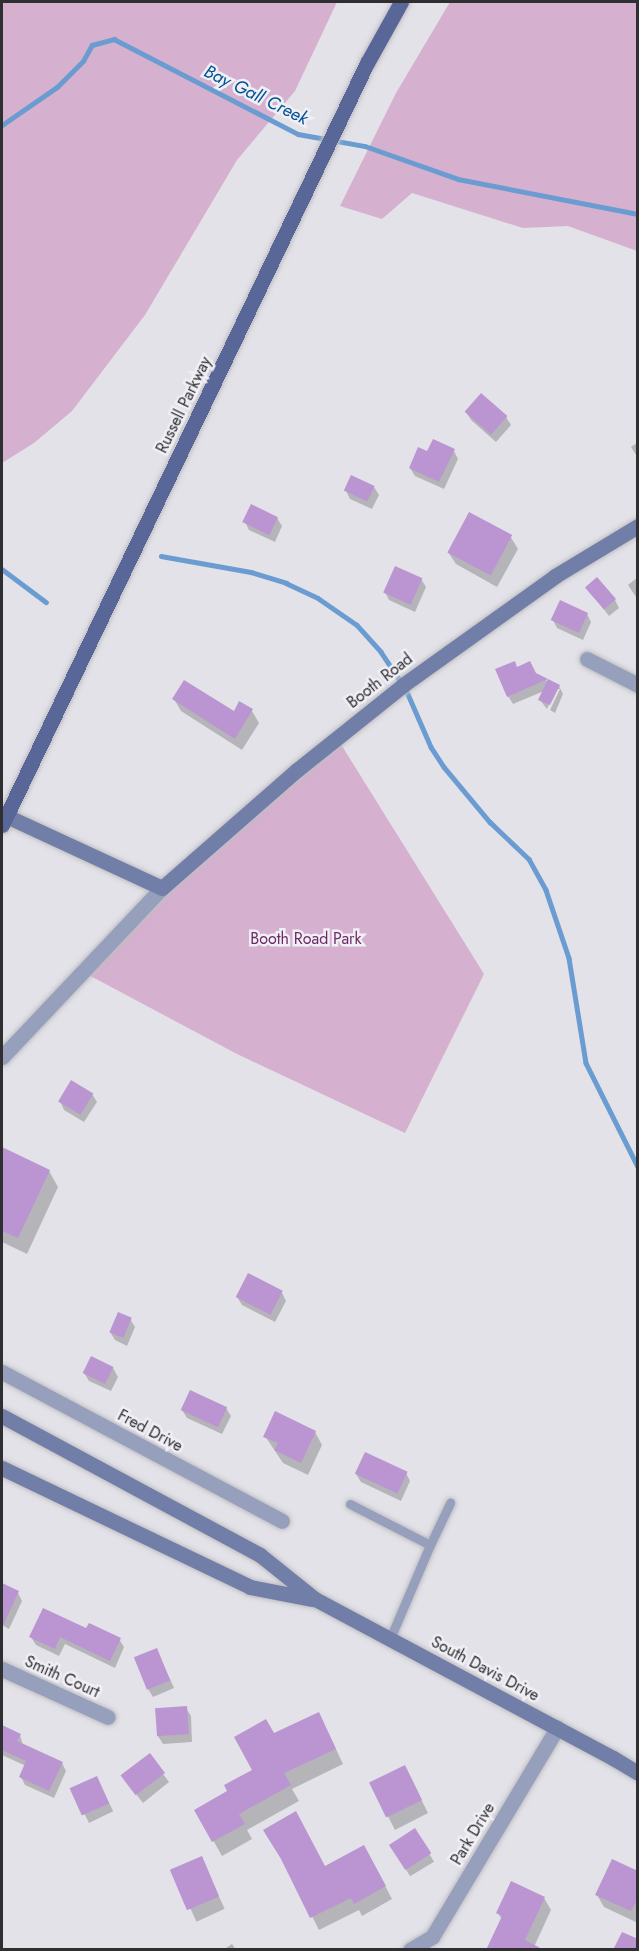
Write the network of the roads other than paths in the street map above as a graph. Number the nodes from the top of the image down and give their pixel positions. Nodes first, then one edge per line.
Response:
1 (401, 2) edge
2 (638, 526) edge
3 (587, 659) dead end
4 (638, 685) edge
5 (3, 819) edge
6 (162, 888) junction
7 (2, 1057) edge
8 (2, 1372) edge
9 (2, 1416) edge
10 (2, 1468) edge
11 (450, 1503) dead end
12 (350, 1504) dead end
13 (282, 1521) dead end
14 (430, 1545) junction
15 (315, 1599) junction
16 (390, 1639) junction
17 (2, 1669) edge
18 (108, 1717) dead end
19 (557, 1728) junction
20 (638, 1773) edge
21 (410, 1950) edge

1 - 5 main road, Russell Parkway
2 - 6 street, Booth Road
3 - 4 street
5 - 6 street
6 - 7 street, Booth Road
8 - 13 street, Fred Drive
9 - 15 street, South Davis Drive
10 - 15 street, South Davis Drive
11 - 14 lane
12 - 14 lane
14 - 16 lane
15 - 16 street, South Davis Drive
16 - 19 street, South Davis Drive
17 - 18 street, Smith Court
19 - 20 street, South Davis Drive
19 - 21 street, Park Drive

